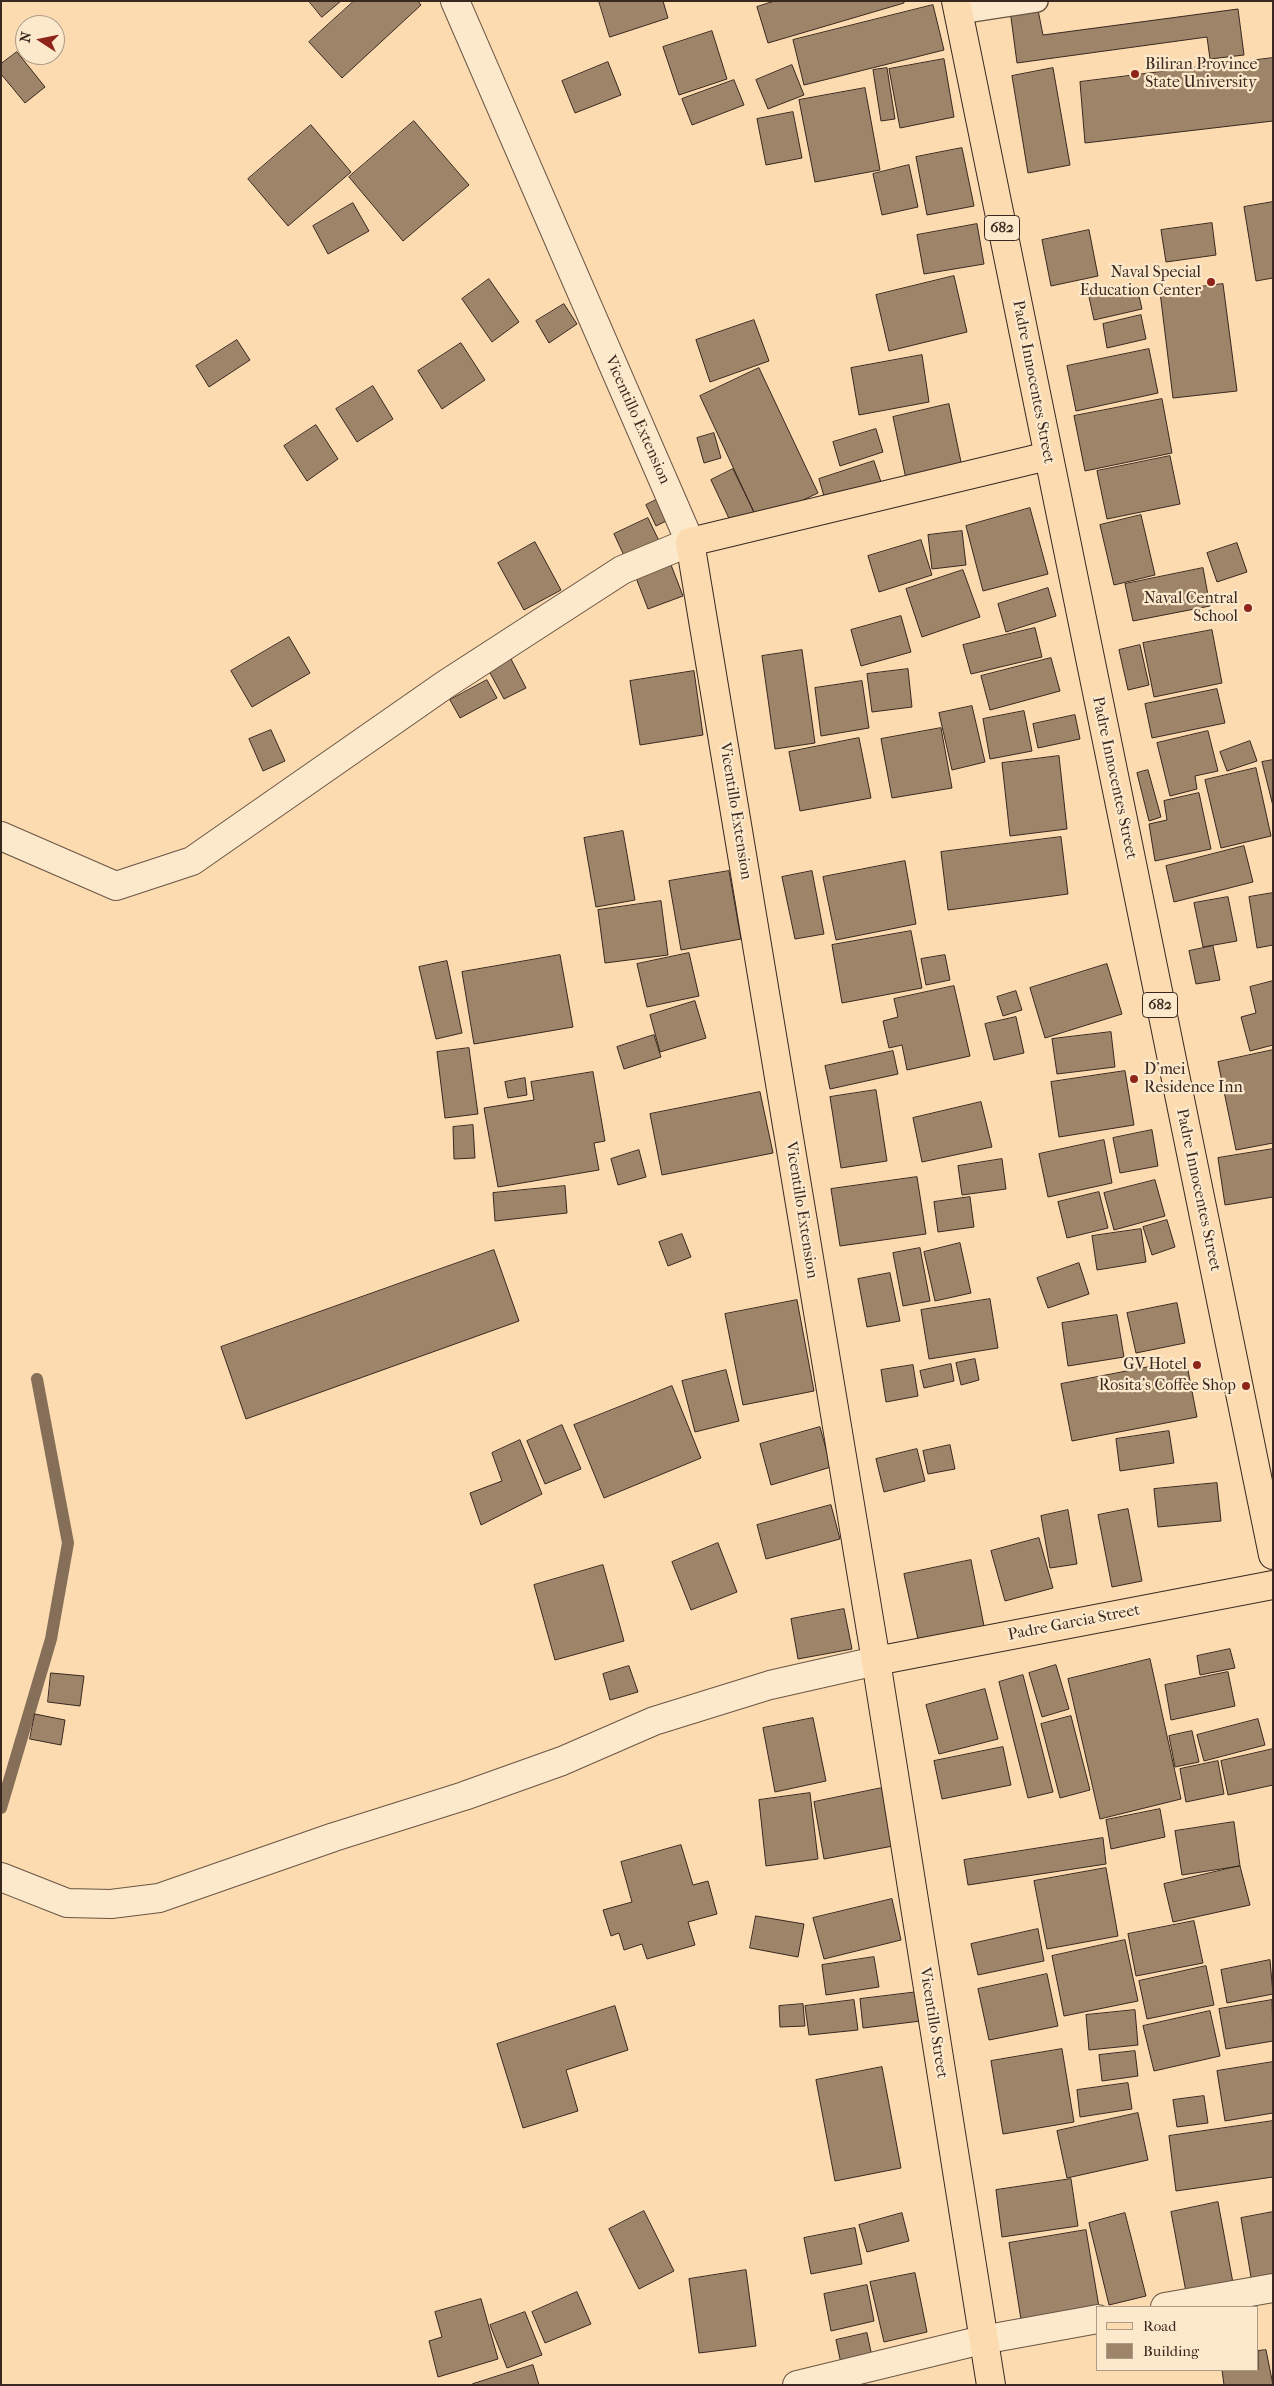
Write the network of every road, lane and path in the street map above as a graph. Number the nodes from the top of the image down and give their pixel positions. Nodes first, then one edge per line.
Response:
1 (455, 1) edge
2 (1037, 1) edge
3 (957, 7) edge
4 (1048, 456) junction
5 (690, 542) junction
6 (1, 836) edge
7 (1273, 1555) edge
8 (1273, 1585) edge
9 (876, 1661) junction
10 (1, 1877) edge
11 (1273, 2288) edge
12 (1171, 2306) edge
13 (1096, 2319) edge
14 (982, 2340) junction
15 (797, 2385) edge
16 (991, 2385) edge

1 - 5 street, Vicentillo Extension
2 - 3 lane
3 - 4 main road, Padre Innocentes Street / 682
4 - 5 main road
4 - 7 main road, Padre Innocentes Street / 682
5 - 6 street
5 - 9 main road, Vicentillo Extension
8 - 9 main road, Padre Garcia Street
9 - 10 street
9 - 14 main road, Vicentillo Street
11 - 12 street
13 - 14 street
14 - 15 street
14 - 16 main road, Vicentillo Street

